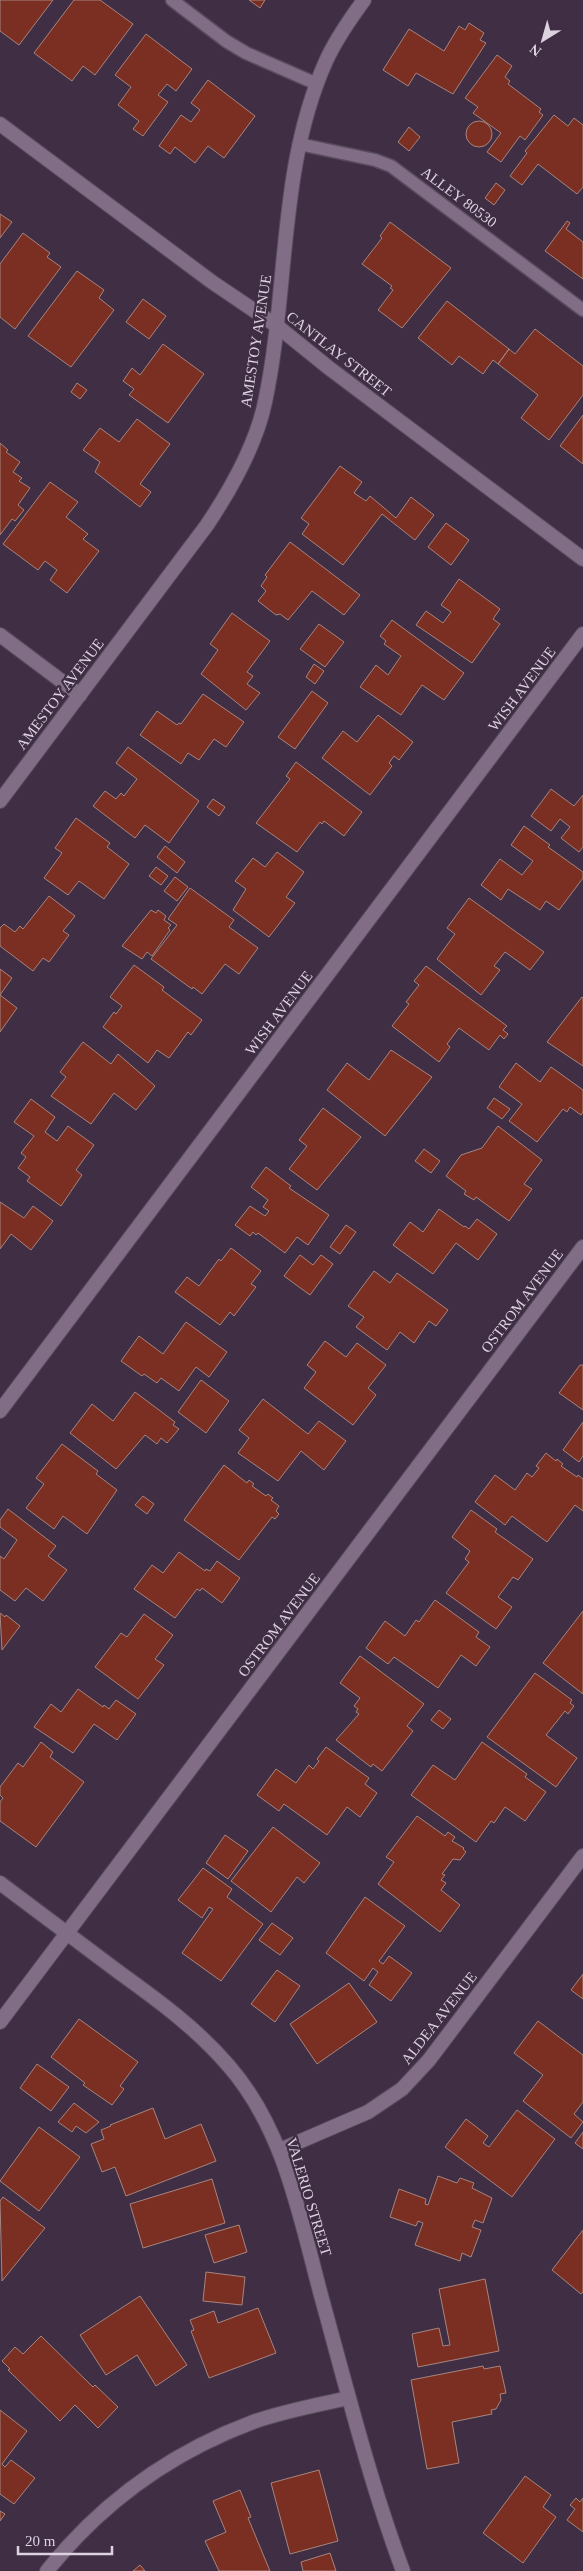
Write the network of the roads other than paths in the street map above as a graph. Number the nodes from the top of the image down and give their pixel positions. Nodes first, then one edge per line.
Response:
1 (172, 0) edge
2 (364, 0) edge
3 (318, 84) junction
4 (0, 124) edge
5 (299, 144) junction
6 (583, 310) edge
7 (277, 326) junction
8 (583, 559) edge
9 (583, 634) edge
10 (0, 636) edge
11 (80, 695) junction
12 (0, 801) edge
13 (583, 1247) edge
14 (0, 1411) edge
15 (583, 1856) edge
16 (0, 1883) edge
17 (67, 1933) junction
18 (0, 2022) edge
19 (280, 2150) junction
20 (349, 2398) junction
21 (47, 2571) edge
22 (403, 2571) edge

1 - 3 lane
2 - 3 street, AMESTOY AVENUE
3 - 5 street, AMESTOY AVENUE
4 - 7 street, CANTLAY STREET
5 - 6 lane, ALLEY 80530
5 - 7 street, AMESTOY AVENUE
7 - 8 street, CANTLAY STREET
7 - 11 street, AMESTOY AVENUE
9 - 14 street, WISH AVENUE
10 - 11 street
11 - 12 street, AMESTOY AVENUE
13 - 17 street, OSTROM AVENUE
15 - 19 street, ALDEA AVENUE
16 - 17 street, VALERIO STREET
17 - 18 street, OSTROM AVENUE
17 - 19 street, VALERIO STREET
19 - 20 street, VALERIO STREET
20 - 21 street
20 - 22 street, VALERIO STREET

